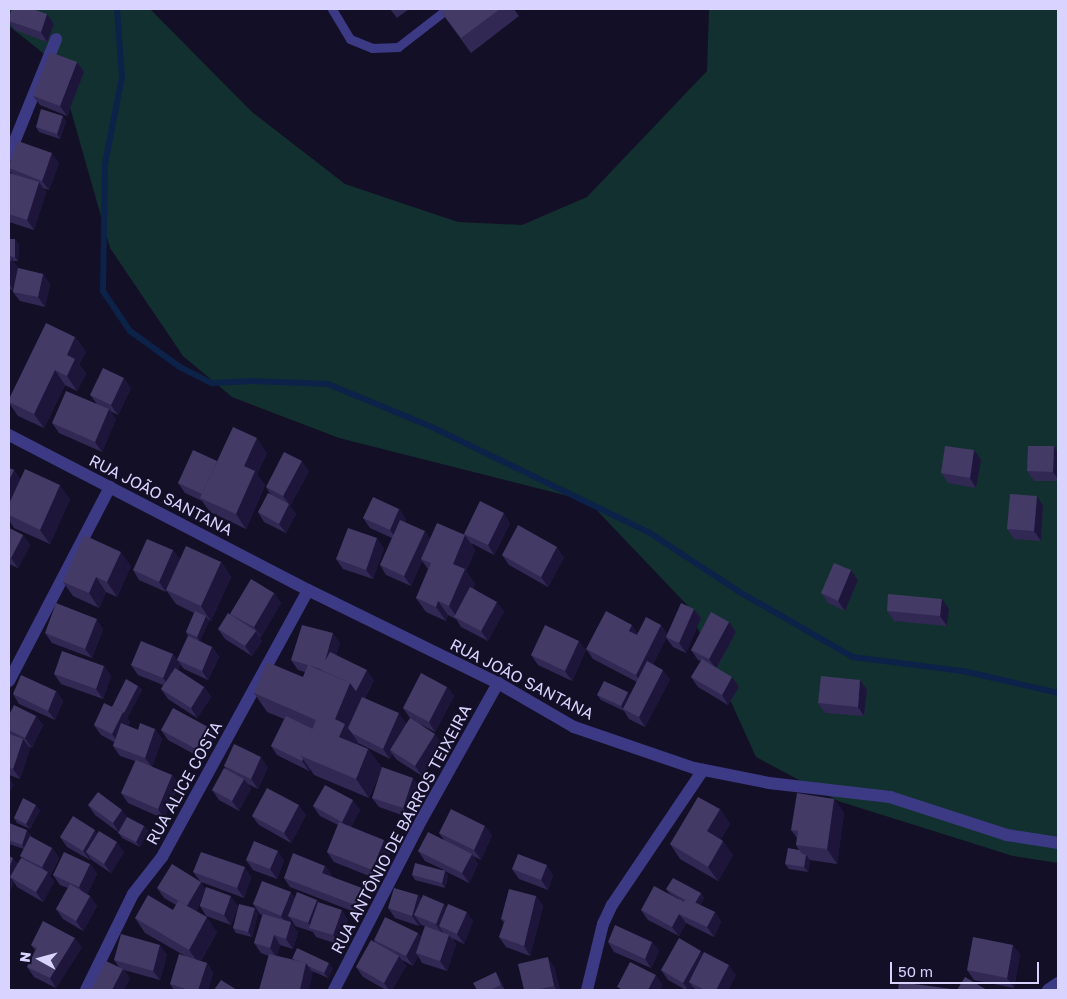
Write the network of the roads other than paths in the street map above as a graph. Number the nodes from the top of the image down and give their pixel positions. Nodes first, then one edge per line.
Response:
1 (332, 9) edge
2 (447, 9) edge
3 (56, 39) dead end
4 (9, 155) edge
5 (9, 435) edge
6 (110, 487) junction
7 (308, 590) junction
8 (9, 681) edge
9 (498, 683) junction
10 (703, 770) junction
11 (1058, 843) edge
12 (1058, 983) edge
13 (86, 990) edge
14 (334, 990) edge
15 (587, 990) edge
16 (1048, 990) edge

1 - 2 lane
3 - 4 street
5 - 6 street, RUA JOÃO SANTANA
6 - 7 street, RUA JOÃO SANTANA
6 - 8 street
7 - 9 street, RUA JOÃO SANTANA
7 - 13 street, RUA ALICE COSTA
9 - 10 street, RUA JOÃO SANTANA
9 - 14 street, RUA ANTÔNIO DE BARROS TEIXEIRA
10 - 11 street, RUA JOÃO SANTANA
10 - 15 street
12 - 16 street

